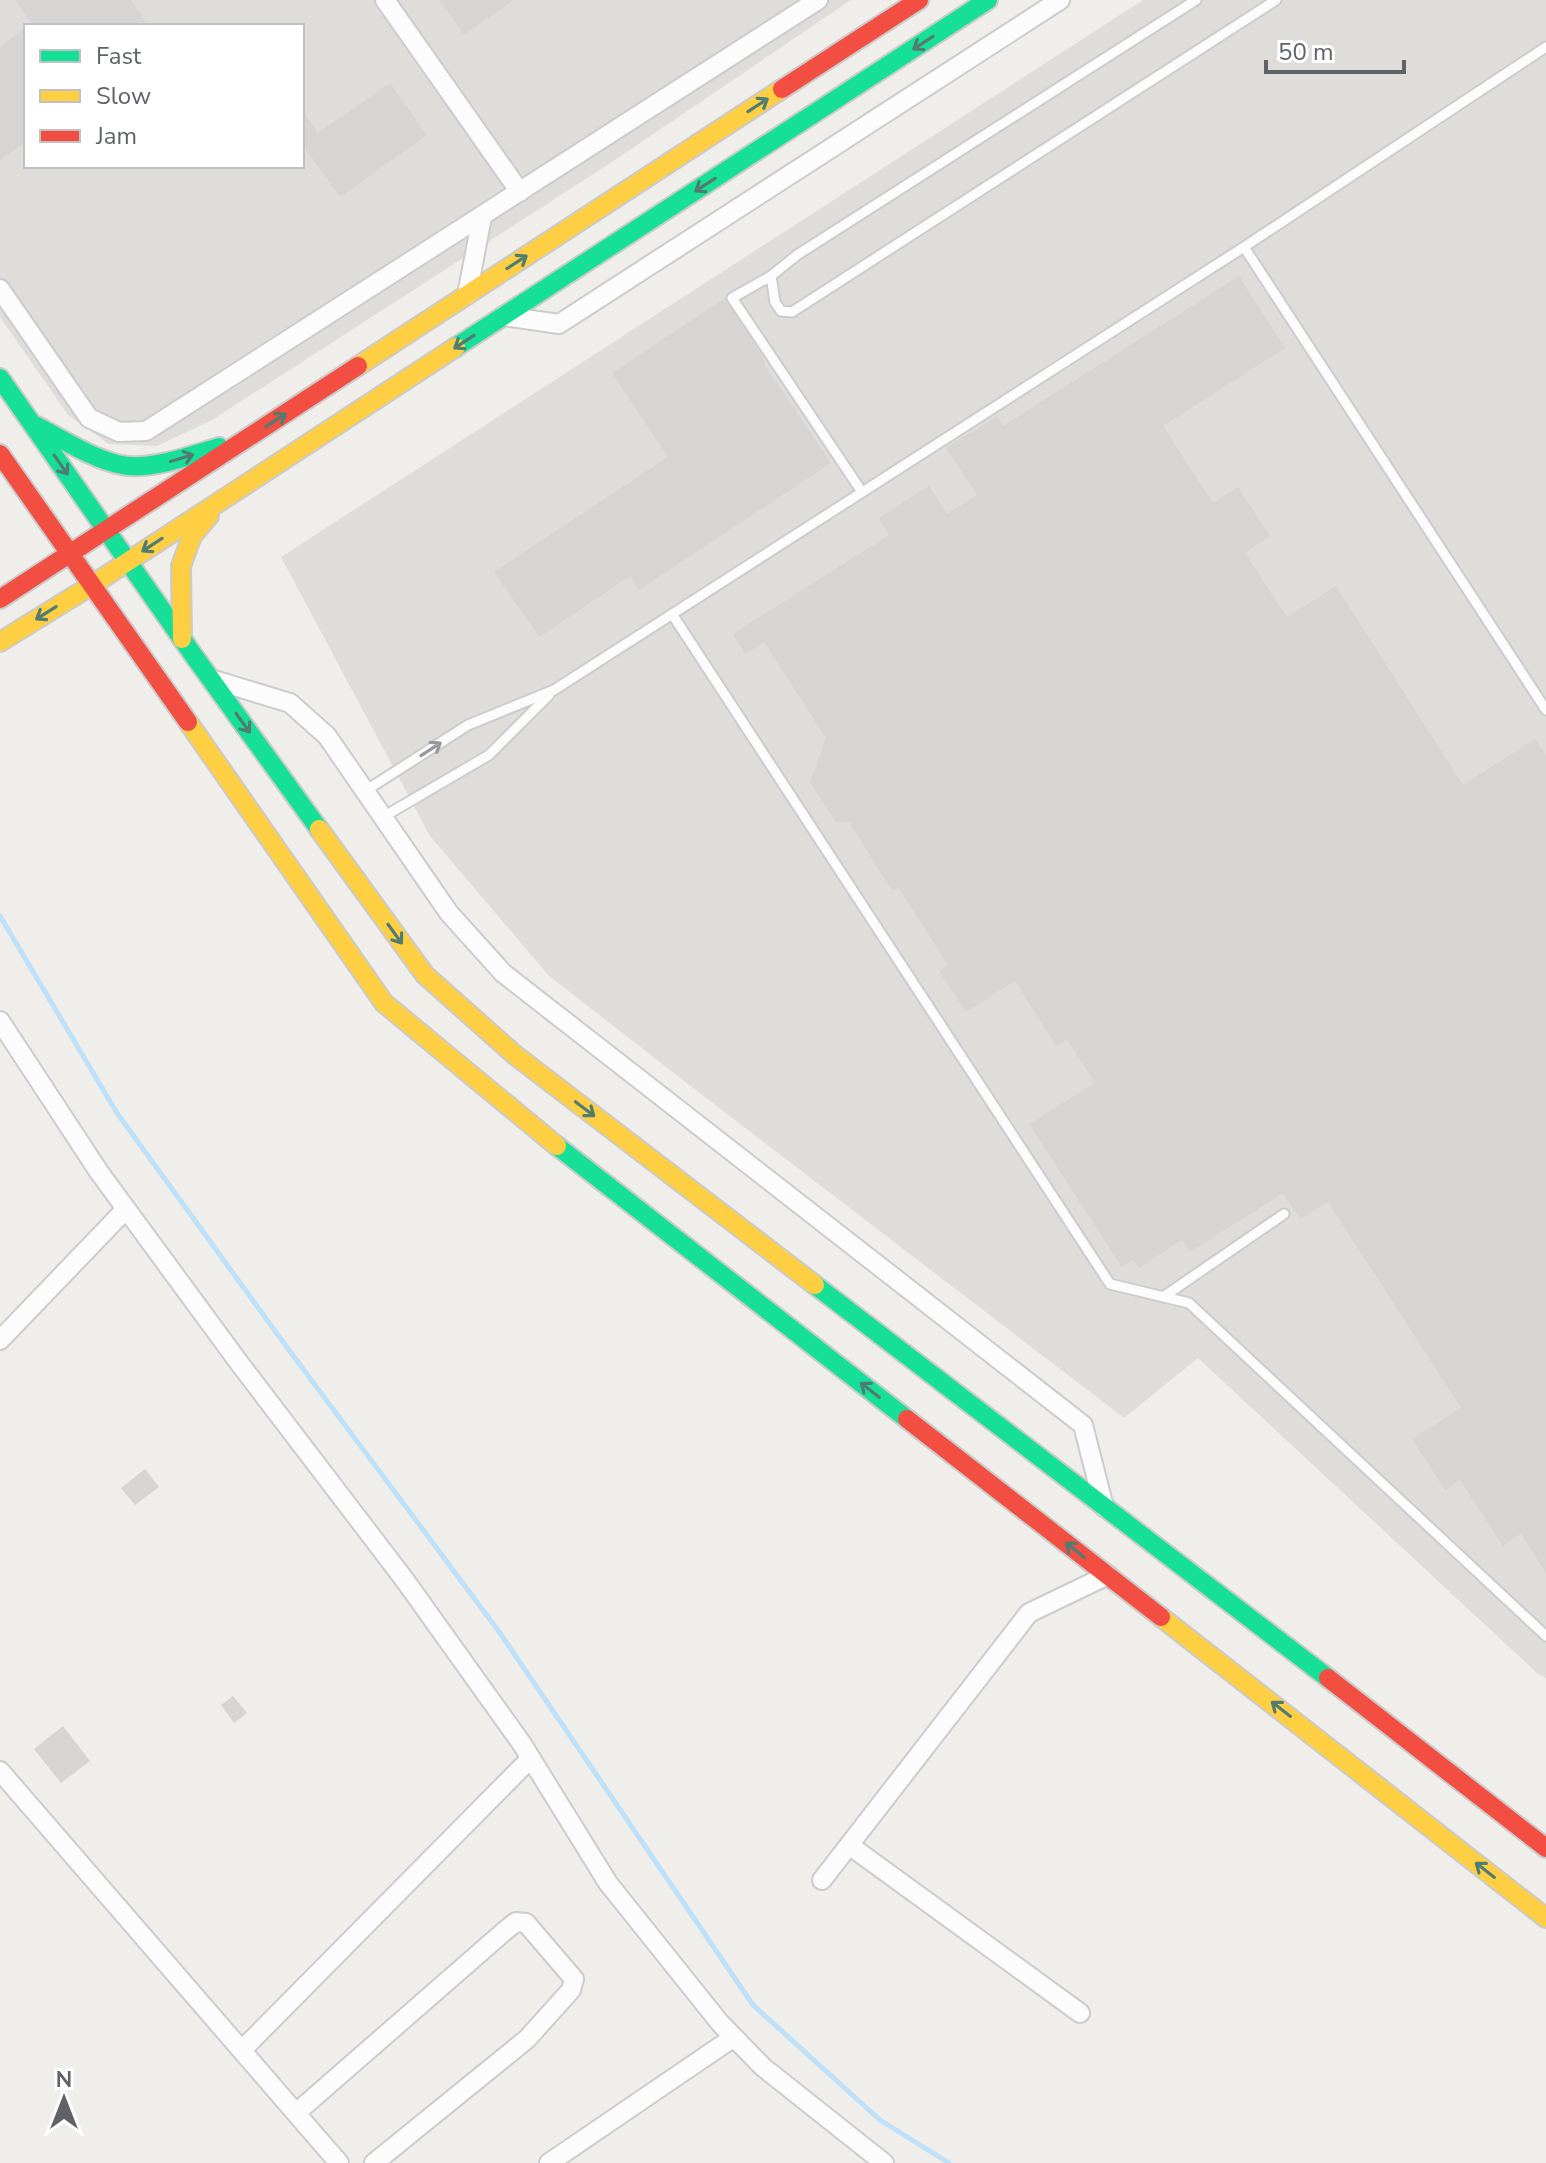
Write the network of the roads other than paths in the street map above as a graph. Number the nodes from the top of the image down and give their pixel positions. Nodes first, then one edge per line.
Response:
1 (385, 0) edge
2 (818, 0) edge
3 (919, 0) edge
4 (988, 0) edge
5 (1060, 0) edge
6 (1196, 0) edge
7 (1276, 0) edge
8 (886, 11) dead end
9 (868, 33) junction
10 (1546, 47) edge
11 (520, 192) junction
12 (482, 217) junction
13 (1244, 247) junction
14 (771, 276) junction
15 (0, 289) edge
16 (467, 295) junction
17 (503, 316) junction
18 (0, 378) edge
19 (31, 422) junction
20 (247, 438) junction
21 (0, 454) edge
22 (862, 492) junction
23 (225, 498) junction
24 (106, 530) junction
25 (70, 554) junction
26 (128, 561) junction
27 (92, 585) junction
28 (0, 599) edge
29 (672, 614) junction
30 (182, 639) junction
31 (0, 642) edge
32 (211, 679) junction
33 (554, 690) junction
34 (1546, 710) edge
35 (365, 791) junction
36 (383, 817) junction
37 (0, 1021) edge
38 (126, 1209) junction
39 (1284, 1214) dead end
40 (1163, 1297) junction
41 (0, 1340) edge
42 (1104, 1507) junction
43 (1108, 1575) junction
44 (1546, 1636) edge
45 (531, 1758) junction
46 (0, 1771) edge
47 (849, 1845) junction
48 (1546, 1848) edge
49 (822, 1880) dead end
50 (1546, 1918) edge
51 (1080, 2013) dead end
52 (734, 2037) junction
53 (242, 2050) junction
54 (296, 2113) junction
55 (339, 2163) edge
56 (374, 2163) edge
57 (549, 2163) edge
58 (884, 2163) edge

1 - 11 street
2 - 11 street
3 - 9 main road
4 -> 17 main road
5 - 17 street
6 - 14 lane
7 - 14 lane
8 - 9 lane
16 -> 9 main road
10 - 13 lane
11 - 12 street
12 - 15 street
12 - 16 street
13 - 22 lane
13 - 34 lane
14 - 22 lane
20 -> 16 main road
17 -> 23 main road
18 - 19 main road
19 -> 20 main road
19 -> 24 main road
20 - 24 main road
21 - 25 main road
22 - 29 lane
23 -> 26 main road
23 - 30 main road
24 - 25 main road
24 - 26 main road
25 - 27 main road
25 - 28 main road
26 - 27 main road
26 - 30 main road
27 -> 31 main road
43 -> 27 main road
29 - 33 lane
29 - 40 lane
30 - 32 main road
32 - 35 street
32 -> 42 main road
35 -> 33 lane
33 - 36 lane
35 - 36 street
36 - 42 street
37 - 38 street
38 - 41 street
38 - 45 street
39 - 40 lane
40 - 44 lane
42 - 48 main road
43 - 47 street
50 -> 43 main road
45 - 52 street
45 - 53 street
46 - 53 street
47 - 49 street
47 - 51 street
52 - 57 street
52 - 58 street
53 - 54 street
54 - 55 street
54 - 56 street

